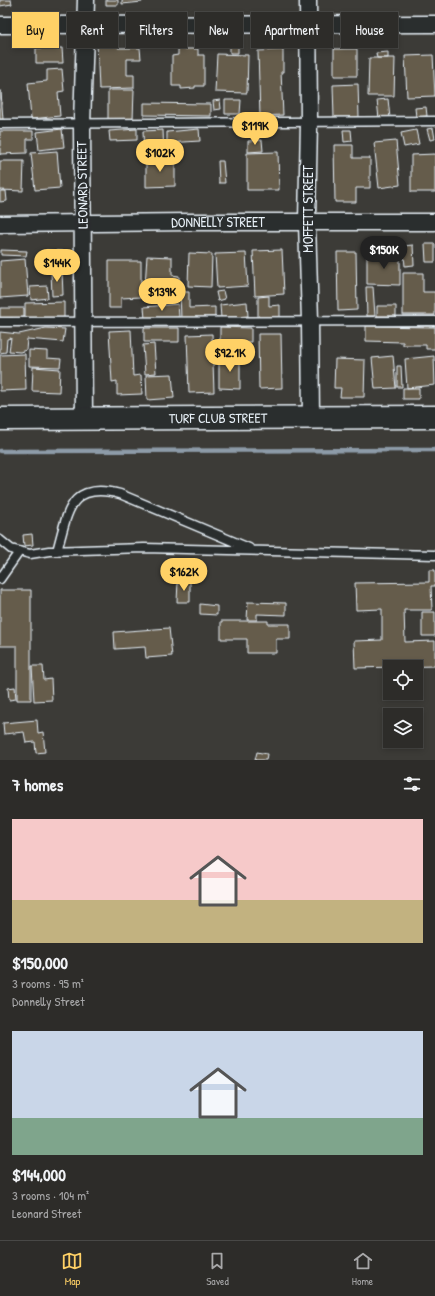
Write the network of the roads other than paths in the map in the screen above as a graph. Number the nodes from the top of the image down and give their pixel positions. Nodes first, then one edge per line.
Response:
1 (86, 0) edge
2 (308, 0) edge
3 (86, 12) edge
4 (308, 12) edge
5 (251, 24) edge
6 (333, 24) edge
7 (435, 24) edge
8 (0, 25) edge
9 (67, 25) edge
10 (118, 25) edge
11 (85, 48) edge
12 (308, 48) edge
13 (435, 121) edge
14 (309, 122) junction
15 (0, 124) edge
16 (82, 124) junction
17 (307, 222) junction
18 (435, 222) edge
19 (0, 224) edge
20 (83, 224) junction
21 (310, 321) junction
22 (435, 321) edge
23 (0, 322) edge
24 (83, 322) junction
25 (311, 418) junction
26 (435, 418) edge
27 (0, 419) edge
28 (84, 419) junction
29 (0, 540) edge
30 (254, 550) junction
31 (56, 551) junction
32 (19, 552) junction
33 (435, 555) edge
34 (0, 579) edge

1 - 3 street, LEONARD STREET
2 - 4 street, MOFFETT STREET
5 - 10 street
6 - 7 street
8 - 9 street
11 - 16 street, LEONARD STREET
12 - 14 street, MOFFETT STREET
13 - 14 lane
14 - 16 lane
14 - 17 street, MOFFETT STREET
15 - 16 lane
16 - 20 street, LEONARD STREET
17 - 18 street, DONNELLY STREET
17 - 20 street, DONNELLY STREET
17 - 21 street, MOFFETT STREET
19 - 20 street, DONNELLY STREET
20 - 24 street, LEONARD STREET
21 - 22 lane
21 - 24 lane
21 - 25 street, MOFFETT STREET
23 - 24 lane
24 - 28 street, LEONARD STREET
25 - 26 main road, TURF CLUB STREET
25 - 28 main road, TURF CLUB STREET
27 - 28 main road, TURF CLUB STREET
29 - 32 lane
30 - 31 lane
30 - 31 lane
30 - 33 lane
31 - 32 lane
32 - 34 lane

